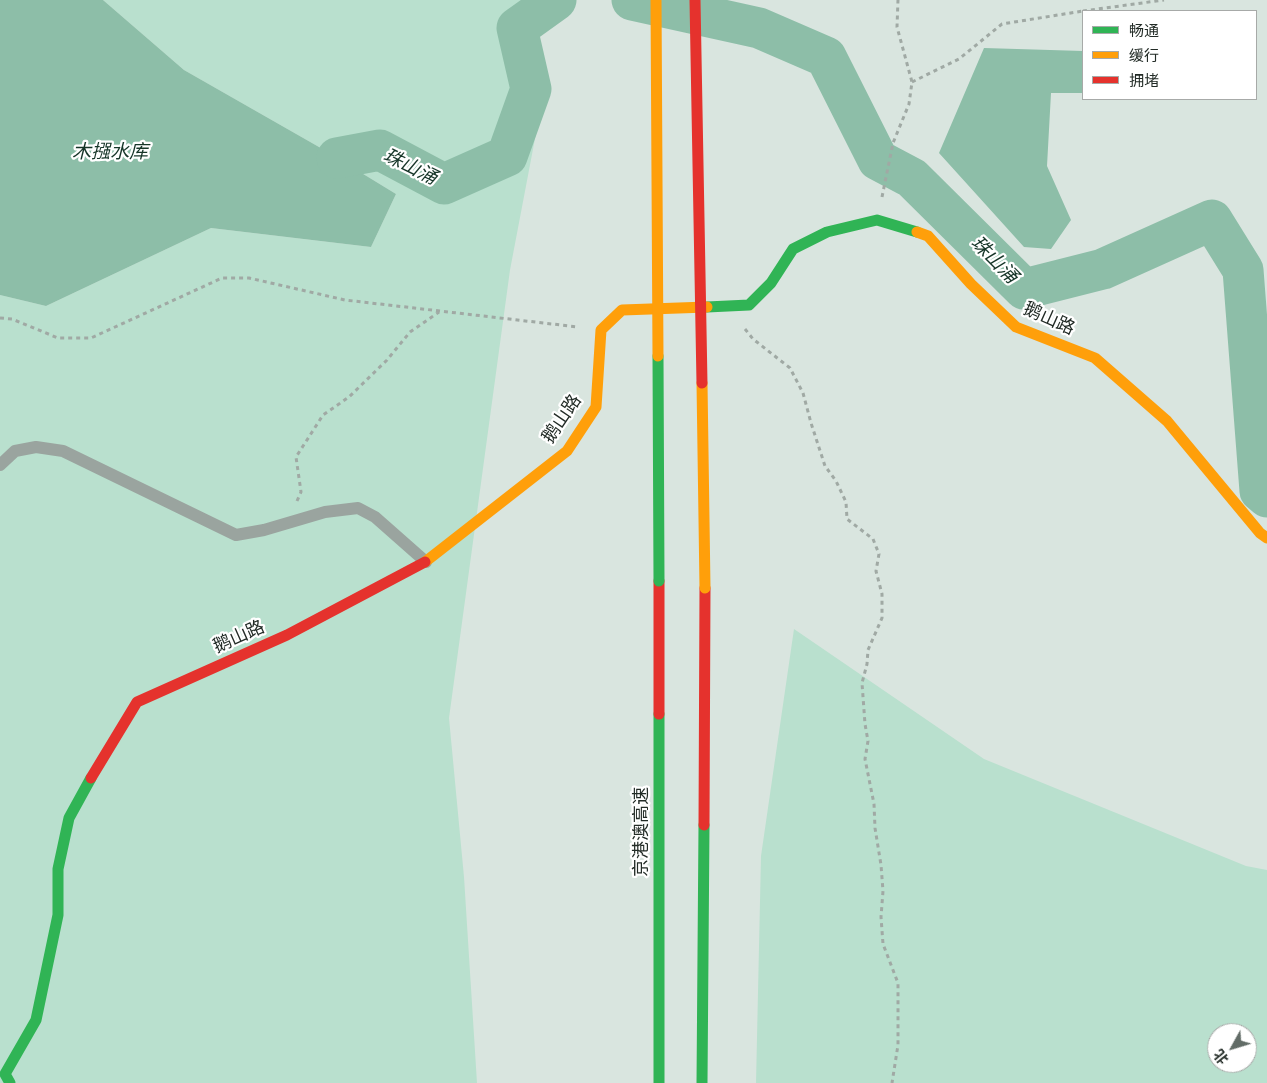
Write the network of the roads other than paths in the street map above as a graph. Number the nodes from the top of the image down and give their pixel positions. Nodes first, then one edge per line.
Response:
1 (656, 0) edge
2 (695, 0) edge
3 (0, 465) edge
4 (1267, 538) edge
5 (426, 562) junction
6 (10, 1083) edge
7 (659, 1083) edge
8 (702, 1083) edge

1 - 7 main road, 京港澳高速, bridge
2 - 8 main road, bridge
3 - 5 lane
4 - 5 main road, 鹅山路
5 - 6 main road, 鹅山路

